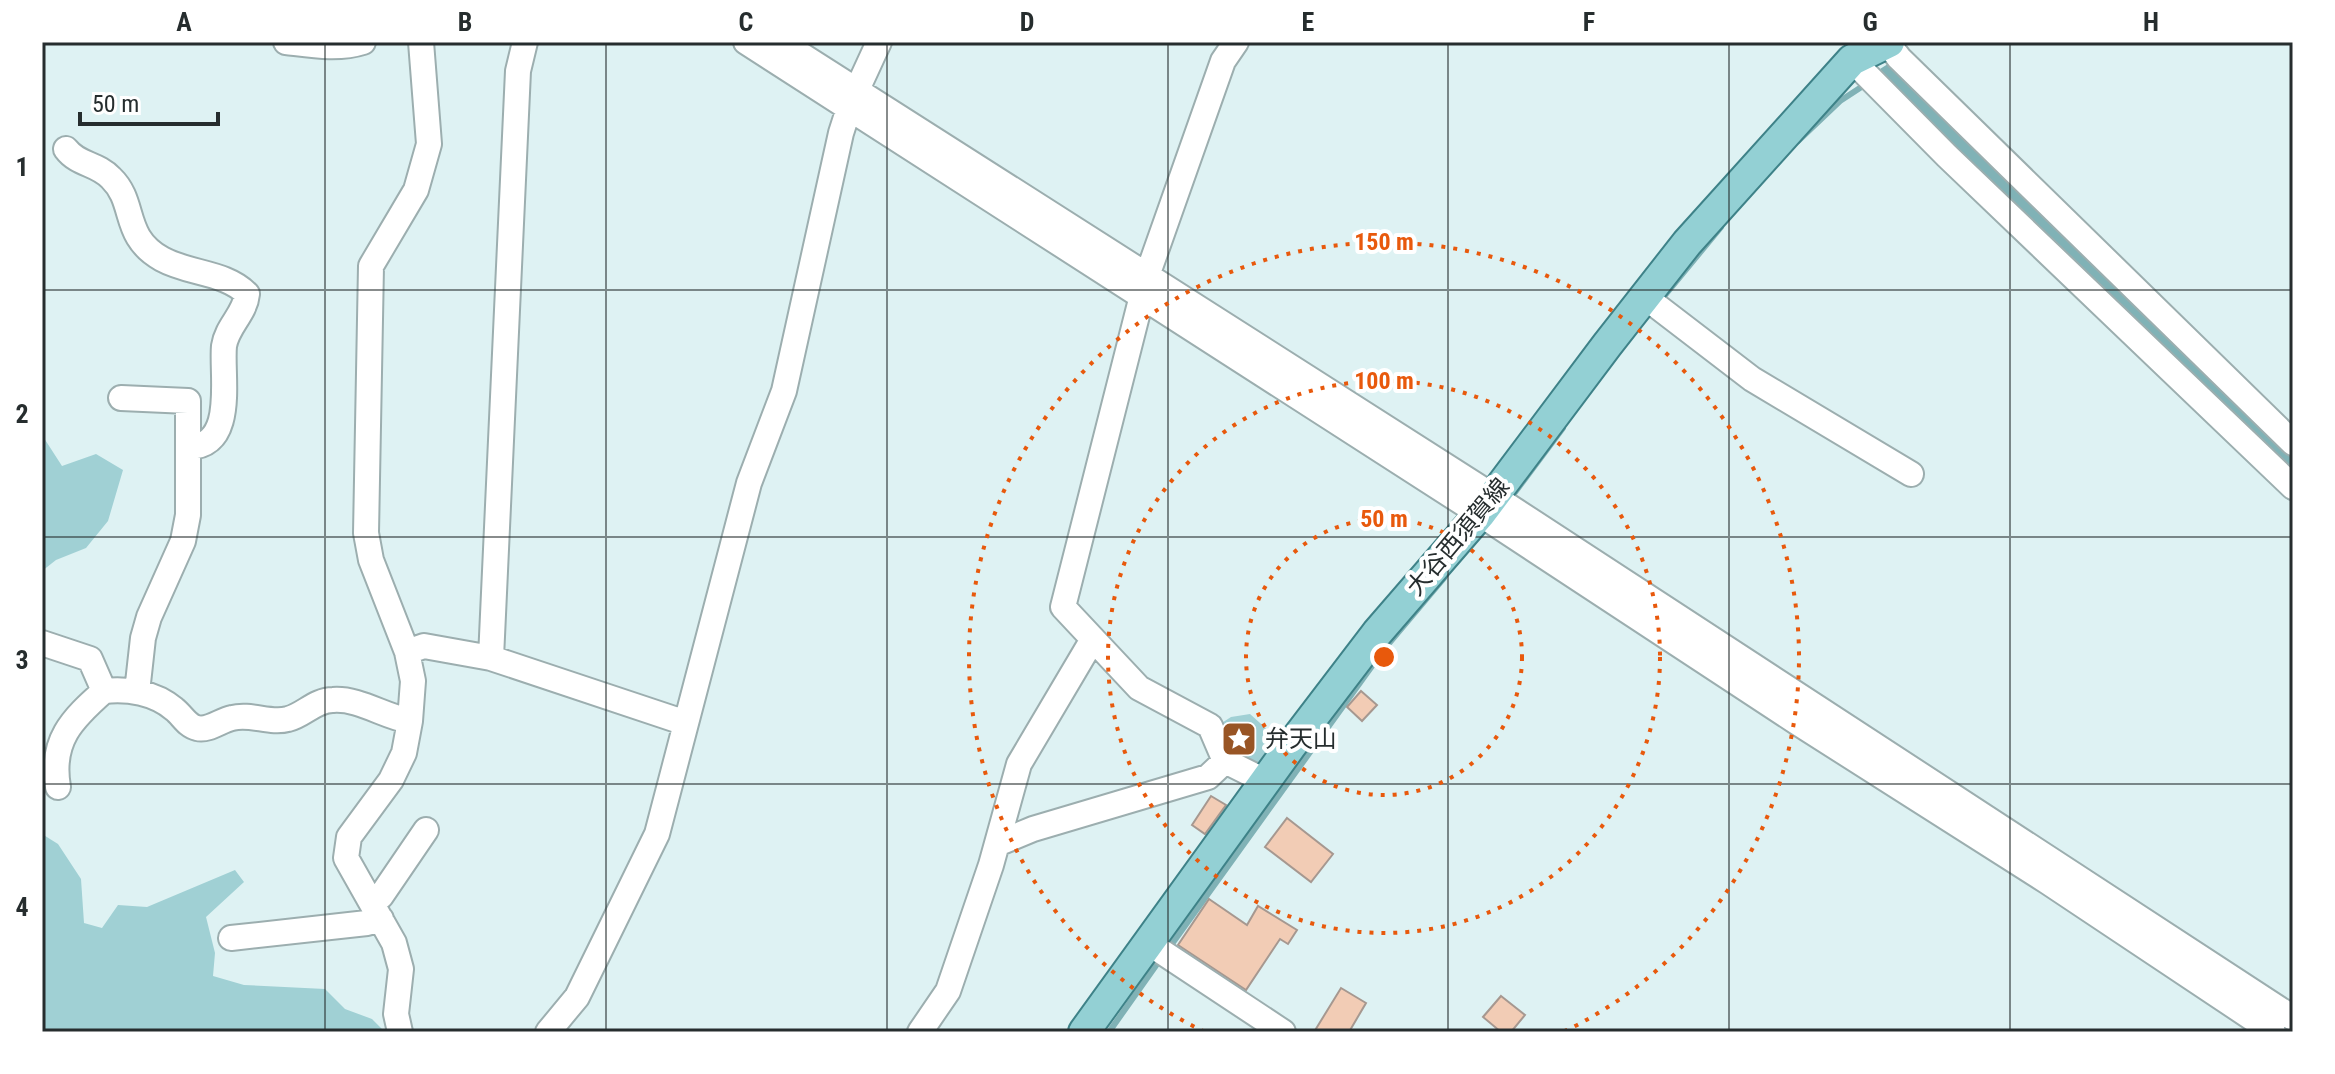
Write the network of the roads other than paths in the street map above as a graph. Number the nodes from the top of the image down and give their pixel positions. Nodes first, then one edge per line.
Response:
1 (286, 42) edge
2 (363, 42) edge
3 (421, 42) edge
4 (525, 42) edge
5 (746, 42) edge
6 (781, 42) edge
7 (879, 42) edge
8 (1236, 42) edge
9 (1887, 42) edge
10 (1845, 51) edge
11 (853, 99) junction
12 (66, 149) dead end
13 (1145, 287) junction
14 (1645, 297) junction
15 (121, 398) dead end
16 (2293, 443) edge
17 (188, 447) junction
18 (1911, 474) dead end
19 (2293, 487) edge
20 (1487, 505) junction
21 (1093, 639) junction
22 (42, 643) edge
23 (407, 652) junction
24 (491, 658) junction
25 (104, 691) junction
26 (137, 692) junction
27 (410, 721) junction
28 (686, 723) junction
29 (1225, 761) junction
30 (1265, 781) junction
31 (58, 787) dead end
32 (426, 830) dead end
33 (997, 844) junction
34 (376, 912) junction
35 (231, 938) dead end
36 (1147, 942) junction
37 (2293, 1018) edge
38 (400, 1032) edge
39 (548, 1032) edge
40 (920, 1032) edge
41 (1084, 1032) edge
42 (1283, 1032) edge
43 (2273, 1032) edge

1 - 2 street
3 - 23 street
4 - 24 street
5 - 11 street
6 - 11 street
7 - 11 street
8 - 13 street
9 - 10 main road
9 - 16 street
10 - 14 main road, 大谷西須賀線
10 - 19 street
11 - 13 street
11 - 28 street
12 - 17 street
13 - 20 street
13 - 21 street
14 - 18 street
14 - 20 main road, 大谷西須賀線
15 - 17 street
17 - 26 street
20 - 30 main road, 大谷西須賀線
20 - 37 street
20 - 43 street
21 - 29 street
21 - 33 street
22 - 25 street
23 - 24 street
23 - 27 street
24 - 28 street
25 - 26 street
25 - 31 street
26 - 27 street
27 - 34 street
28 - 39 street
29 - 30 street
29 - 33 street
30 - 36 main road, 大谷西須賀線
32 - 34 street
33 - 40 street
34 - 35 street
34 - 38 street
36 - 41 main road, 大谷西須賀線
36 - 42 street

